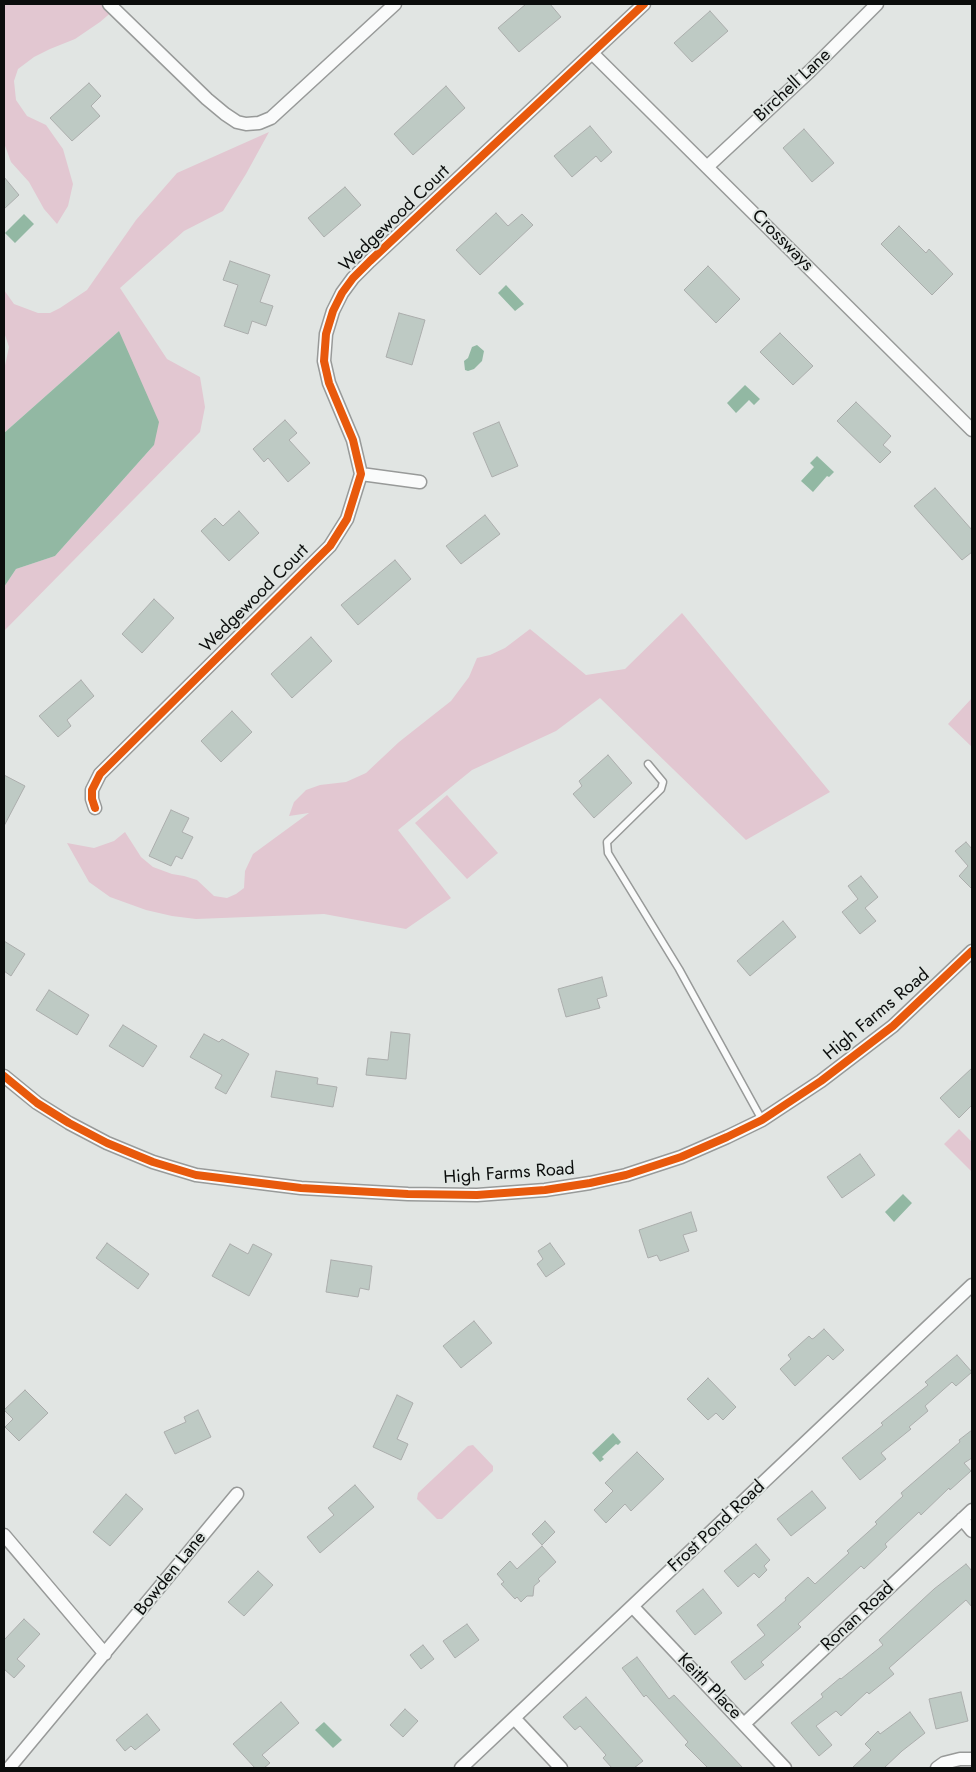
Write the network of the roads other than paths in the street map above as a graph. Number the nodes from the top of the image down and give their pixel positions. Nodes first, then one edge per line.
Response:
1 (109, 4) edge
2 (395, 4) edge
3 (644, 4) edge
4 (877, 4) edge
5 (592, 53) junction
6 (707, 167) junction
7 (972, 430) edge
8 (360, 474) junction
9 (420, 482) dead end
10 (648, 764) dead end
11 (95, 808) dead end
12 (972, 951) edge
13 (4, 1076) edge
14 (762, 1120) junction
15 (972, 1285) edge
16 (237, 1494) dead end
17 (972, 1510) edge
18 (962, 1519) junction
19 (972, 1530) edge
20 (4, 1535) edge
21 (633, 1607) junction
22 (105, 1654) junction
23 (514, 1718) junction
24 (744, 1724) junction
25 (972, 1759) edge
26 (9, 1768) edge
27 (461, 1768) edge
28 (561, 1768) edge
29 (785, 1768) edge
30 (937, 1768) edge

1 - 2 street
3 - 5 street, Wedgewood Court
4 - 6 street, Birchell Lane
5 - 6 street, Crossways
5 - 8 street, Wedgewood Court
6 - 7 street, Crossways
8 - 9 street
8 - 11 street, Wedgewood Court
10 - 14 lane
12 - 14 street, High Farms Road
13 - 14 street, High Farms Road
15 - 21 street, Frost Pond Road
16 - 22 street, Bowden Lane
17 - 18 street, Ronan Road
18 - 19 street
18 - 24 street, Ronan Road
20 - 22 street
21 - 23 street, Frost Pond Road
21 - 24 street, Keith Place
22 - 26 street, Bowden Lane
23 - 27 street, Frost Pond Road
23 - 28 street
24 - 29 street, Keith Place
25 - 30 street

